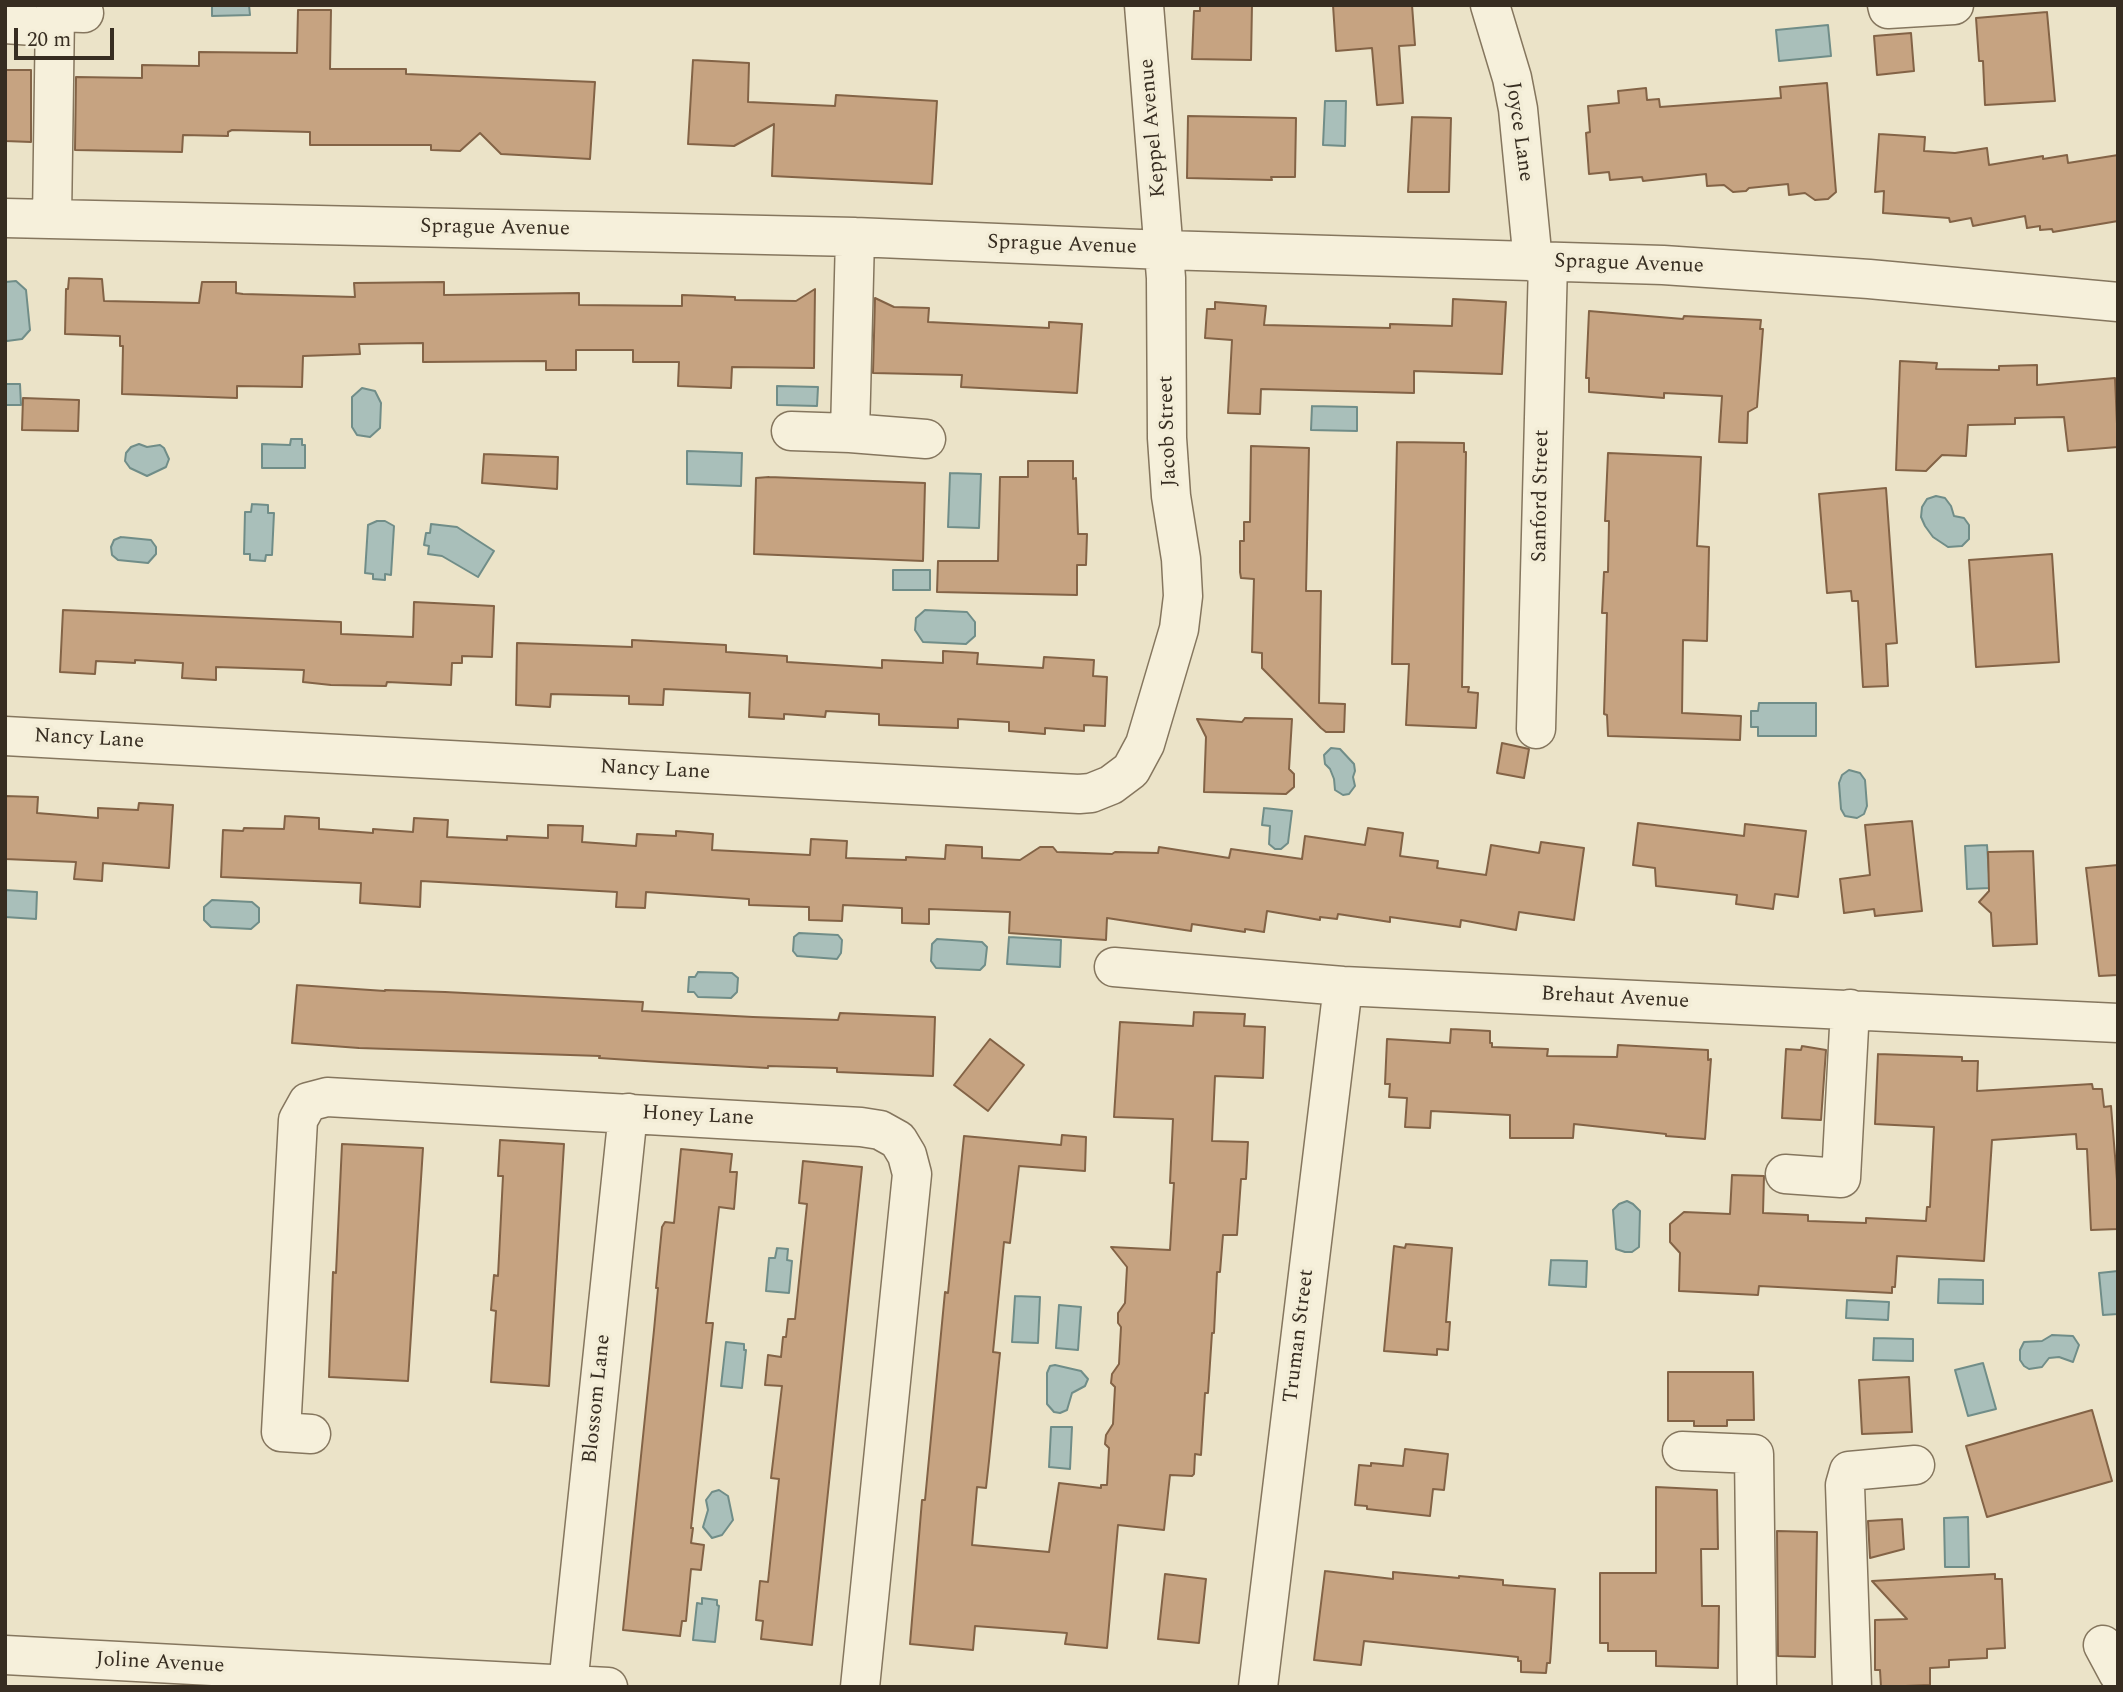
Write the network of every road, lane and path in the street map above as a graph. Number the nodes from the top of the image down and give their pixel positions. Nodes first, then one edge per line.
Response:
1 (1144, 5) edge
2 (1490, 5) edge
3 (1954, 5) edge
4 (1887, 7) edge
5 (84, 13) dead end
6 (5, 218) edge
7 (52, 219) junction
8 (855, 237) junction
9 (1164, 250) junction
10 (1540, 262) junction
11 (2118, 302) edge
12 (791, 431) dead end
13 (850, 433) junction
14 (926, 439) dead end
15 (1182, 611) joint
16 (1536, 729) dead end
17 (5, 736) edge
18 (1114, 967) dead end
19 (1343, 986) junction
20 (1850, 1009) junction
21 (2118, 1023) edge
22 (628, 1113) junction
23 (1785, 1174) dead end
24 (311, 1434) dead end
25 (1682, 1451) dead end
26 (1916, 1465) dead end
27 (19, 1666) edge
28 (408, 1682) edge
29 (568, 1685) junction
30 (608, 1687) edge
31 (860, 1687) edge
32 (1258, 1687) edge
33 (1758, 1687) edge
34 (1852, 1687) edge

1 - 9 street, Keppel Avenue
2 - 10 street, Joyce Lane
3 - 4 street
5 - 7 street
6 - 7 street, Sprague Avenue
7 - 8 street, Sprague Avenue
8 - 9 street, Sprague Avenue
8 - 13 street
9 - 10 street, Sprague Avenue
9 - 15 street, Jacob Street
10 - 11 street, Sprague Avenue
10 - 16 street, Sanford Street
12 - 13 street
13 - 14 street
15 - 17 street, Nancy Lane
18 - 19 street, Brehaut Avenue
19 - 20 street, Brehaut Avenue
19 - 32 street, Truman Street
20 - 21 street, Brehaut Avenue
20 - 23 street
22 - 24 street, Honey Lane
22 - 29 street, Blossom Lane
22 - 31 street, Honey Lane
25 - 33 street
26 - 34 street
27 - 28 street, Joline Avenue
28 - 29 street, Joline Avenue
29 - 30 street, Joline Avenue

